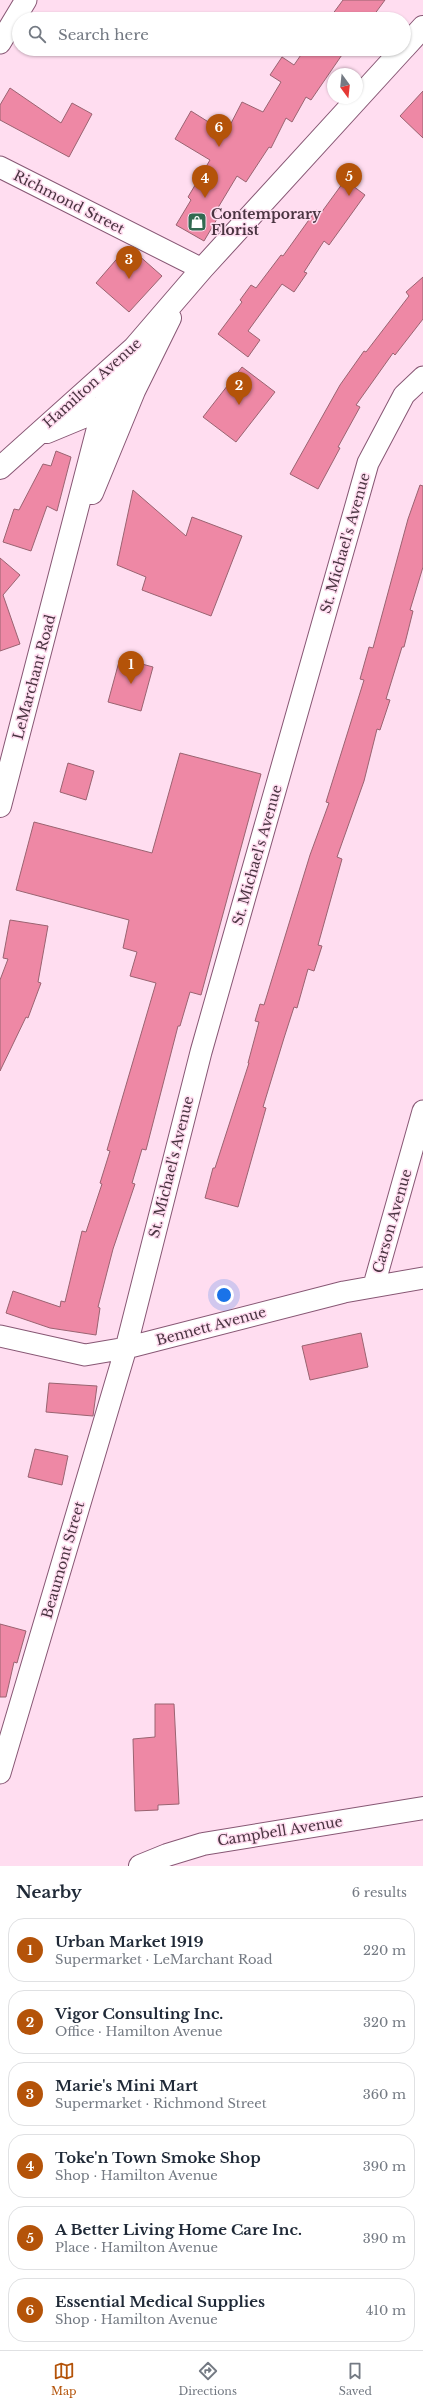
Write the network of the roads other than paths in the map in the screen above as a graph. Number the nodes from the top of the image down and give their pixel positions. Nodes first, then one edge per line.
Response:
1 (26, 0) edge
2 (19, 12) edge
3 (12, 23) edge
4 (423, 27) edge
5 (411, 41) edge
6 (0, 43) edge
7 (398, 56) edge
8 (0, 167) edge
9 (202, 269) junction
10 (185, 288) junction
11 (134, 348) junction
12 (423, 377) edge
13 (134, 391) junction
14 (104, 405) junction
15 (58, 427) junction
16 (30, 440) junction
17 (92, 453) junction
18 (0, 468) edge
19 (68, 548) junction
20 (0, 806) edge
21 (423, 1110) edge
22 (423, 1278) edge
23 (374, 1286) junction
24 (0, 1336) edge
25 (126, 1348) junction
26 (0, 1773) edge
27 (423, 1808) edge
28 (140, 1866) edge

1 - 2 street
3 - 6 street
4 - 5 main road, Hamilton Avenue
7 - 9 main road, Hamilton Avenue
8 - 9 street, Richmond Street
9 - 10 main road, Hamilton Avenue
10 - 11 main road, Hamilton Avenue
10 - 13 main road, Hamilton Avenue
11 - 14 main road, LeMarchant Road
11 - 16 main road, Hamilton Avenue
12 - 25 street, St. Michael's Avenue
13 - 14 main road, Hamilton Avenue
13 - 19 main road, LeMarchant Road
14 - 15 main road, Hamilton Avenue
14 - 17 main road, LeMarchant Road
15 - 16 main road, Hamilton Avenue
15 - 17 main road
16 - 18 main road, Hamilton Avenue
17 - 19 main road, LeMarchant Road
19 - 20 main road, LeMarchant Road
21 - 23 street, Carson Avenue
22 - 23 street, Bennett Avenue
23 - 25 street, Bennett Avenue
24 - 25 street, Bennett Avenue
25 - 26 street, Beaumont Street
27 - 28 main road, Campbell Avenue

